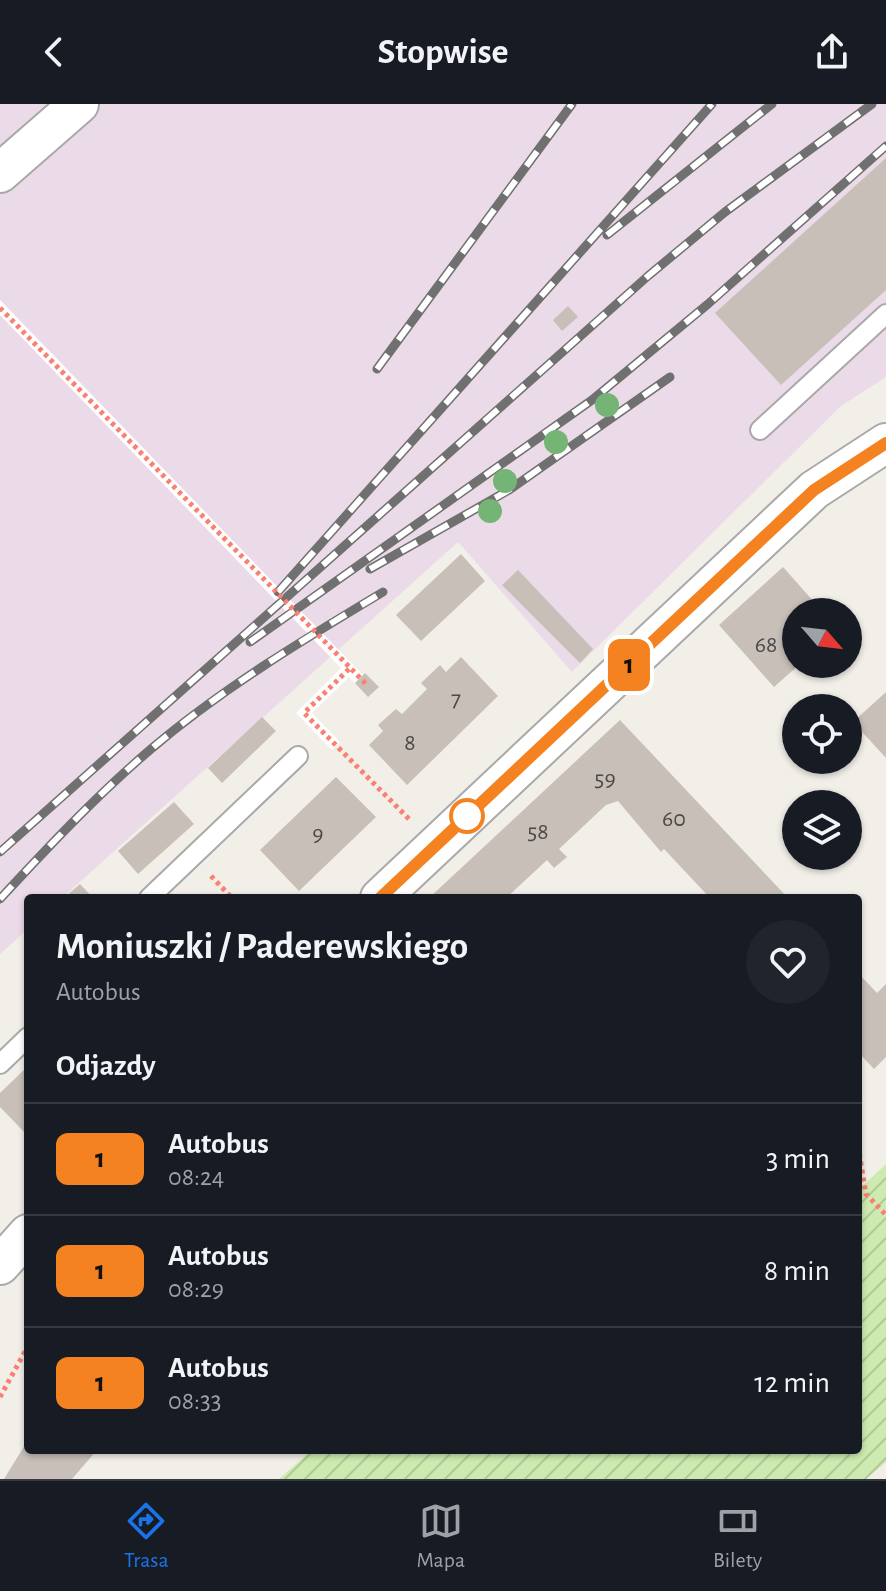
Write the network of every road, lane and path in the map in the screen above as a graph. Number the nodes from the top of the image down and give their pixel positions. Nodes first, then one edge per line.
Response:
1 (79, 104) edge
2 (0, 173) edge
3 (0, 308) edge
4 (886, 314) edge
5 (760, 430) dead end
6 (886, 443) edge
7 (349, 669) junction
8 (367, 685) dead end
9 (298, 756) dead end
10 (419, 830) dead end
11 (205, 870) dead end
12 (153, 894) edge
13 (228, 894) edge
14 (384, 894) edge
15 (24, 1041) edge
16 (0, 1064) edge
17 (862, 1170) edge
18 (886, 1215) edge
19 (24, 1238) edge
20 (0, 1265) edge
21 (24, 1353) edge
22 (0, 1397) edge

1 - 2 street
3 - 7 path, bridge
4 - 5 lane
6 - 14 street
7 - 8 path, bridge
7 - 10 path
9 - 12 lane
11 - 13 path
15 - 16 lane
17 - 18 path
19 - 20 street
21 - 22 path

